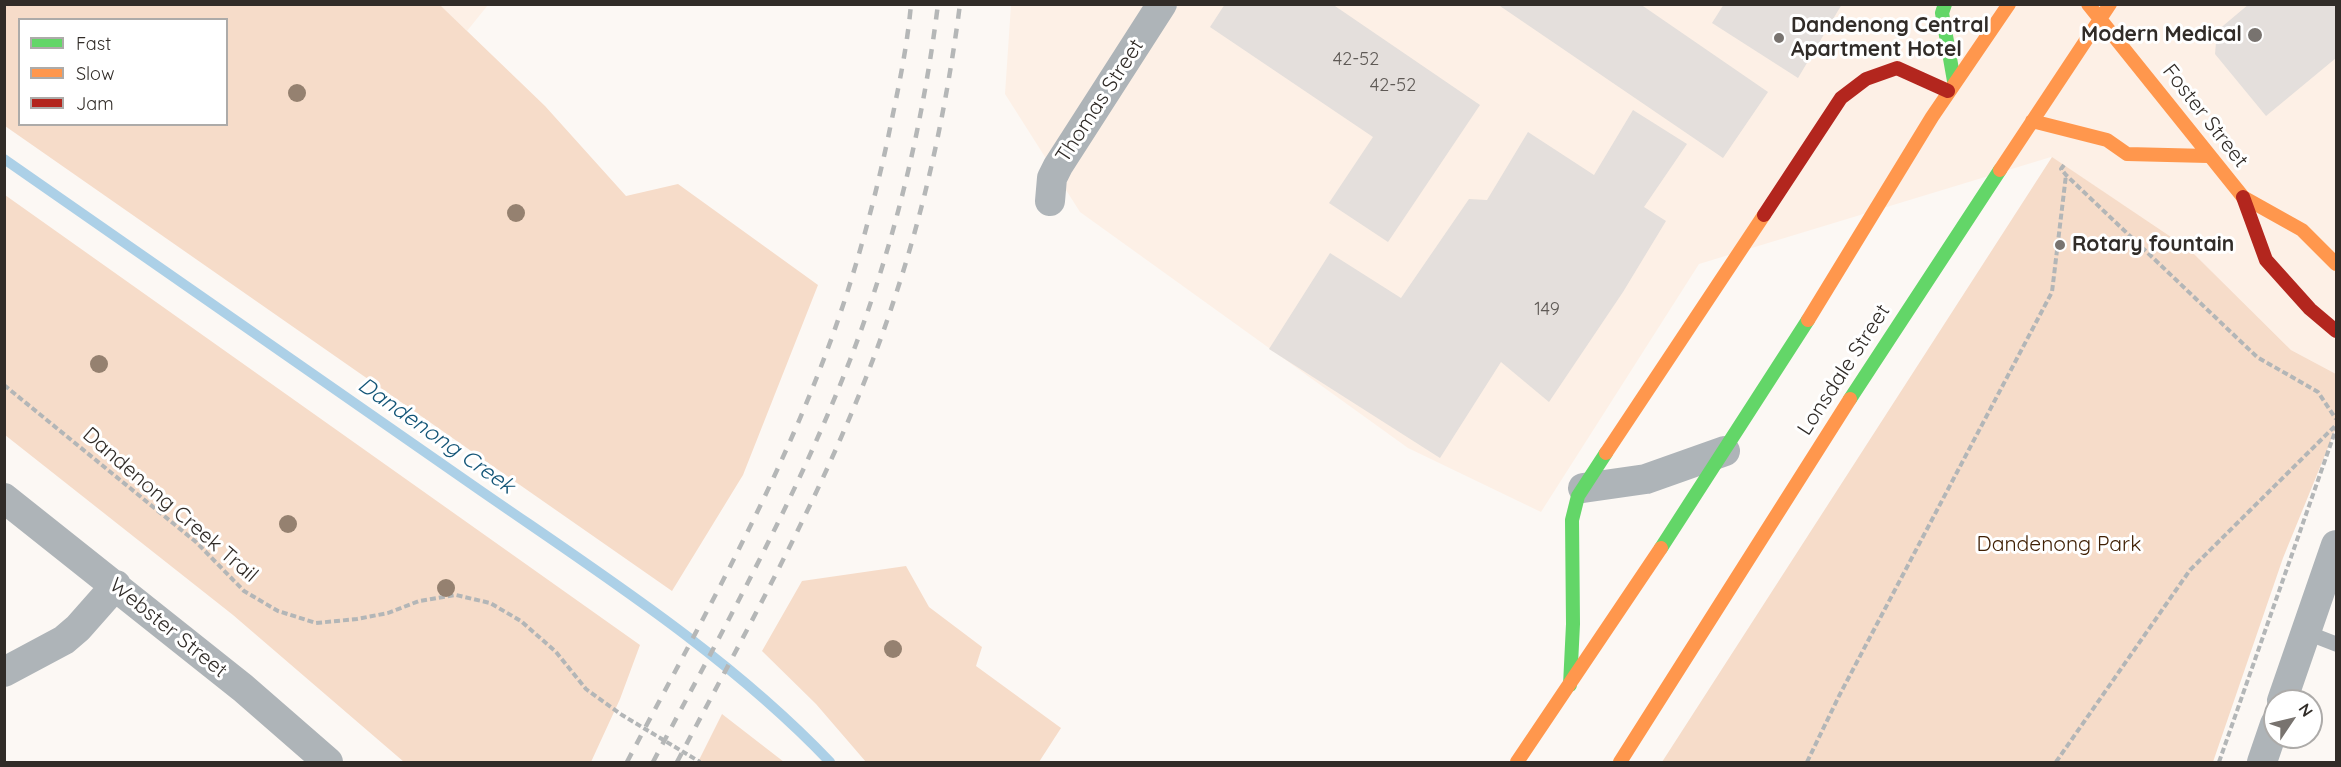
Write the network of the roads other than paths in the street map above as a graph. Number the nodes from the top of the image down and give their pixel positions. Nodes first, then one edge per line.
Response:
1 (1162, 4) edge
2 (1945, 4) edge
3 (2009, 4) edge
4 (2088, 4) edge
5 (2110, 4) edge
6 (2100, 19) junction
7 (1951, 86) junction
8 (2032, 121) junction
9 (2208, 156) junction
10 (2243, 197) junction
11 (1050, 201) dead end
12 (2334, 258) edge
13 (2337, 331) edge
14 (1725, 451) junction
15 (1583, 488) junction
16 (4, 498) edge
17 (2337, 545) edge
18 (116, 585) junction
19 (2305, 632) junction
20 (2337, 644) edge
21 (4, 672) edge
22 (1570, 685) junction
23 (2286, 689) edge
24 (328, 762) edge
25 (1517, 762) edge
26 (1620, 762) edge

1 - 11 street, Thomas Street
2 - 7 main road
3 - 7 main road
4 - 6 main road, Foster Street
5 - 6 main road, Lonsdale Street
6 - 8 main road, Lonsdale Street
6 - 9 main road, Foster Street
7 - 14 main road
7 - 15 main road
8 - 9 main road
8 - 26 main road, Lonsdale Street
9 - 10 main road, Foster Street
10 - 12 main road, Foster Street
10 - 13 main road, Foster Street
14 - 15 street
14 - 22 main road
15 - 22 main road
16 - 18 street, Webster Street
17 - 19 street
18 - 21 street
18 - 24 street, Webster Street
19 - 20 lane
19 - 23 street
22 - 25 main road

